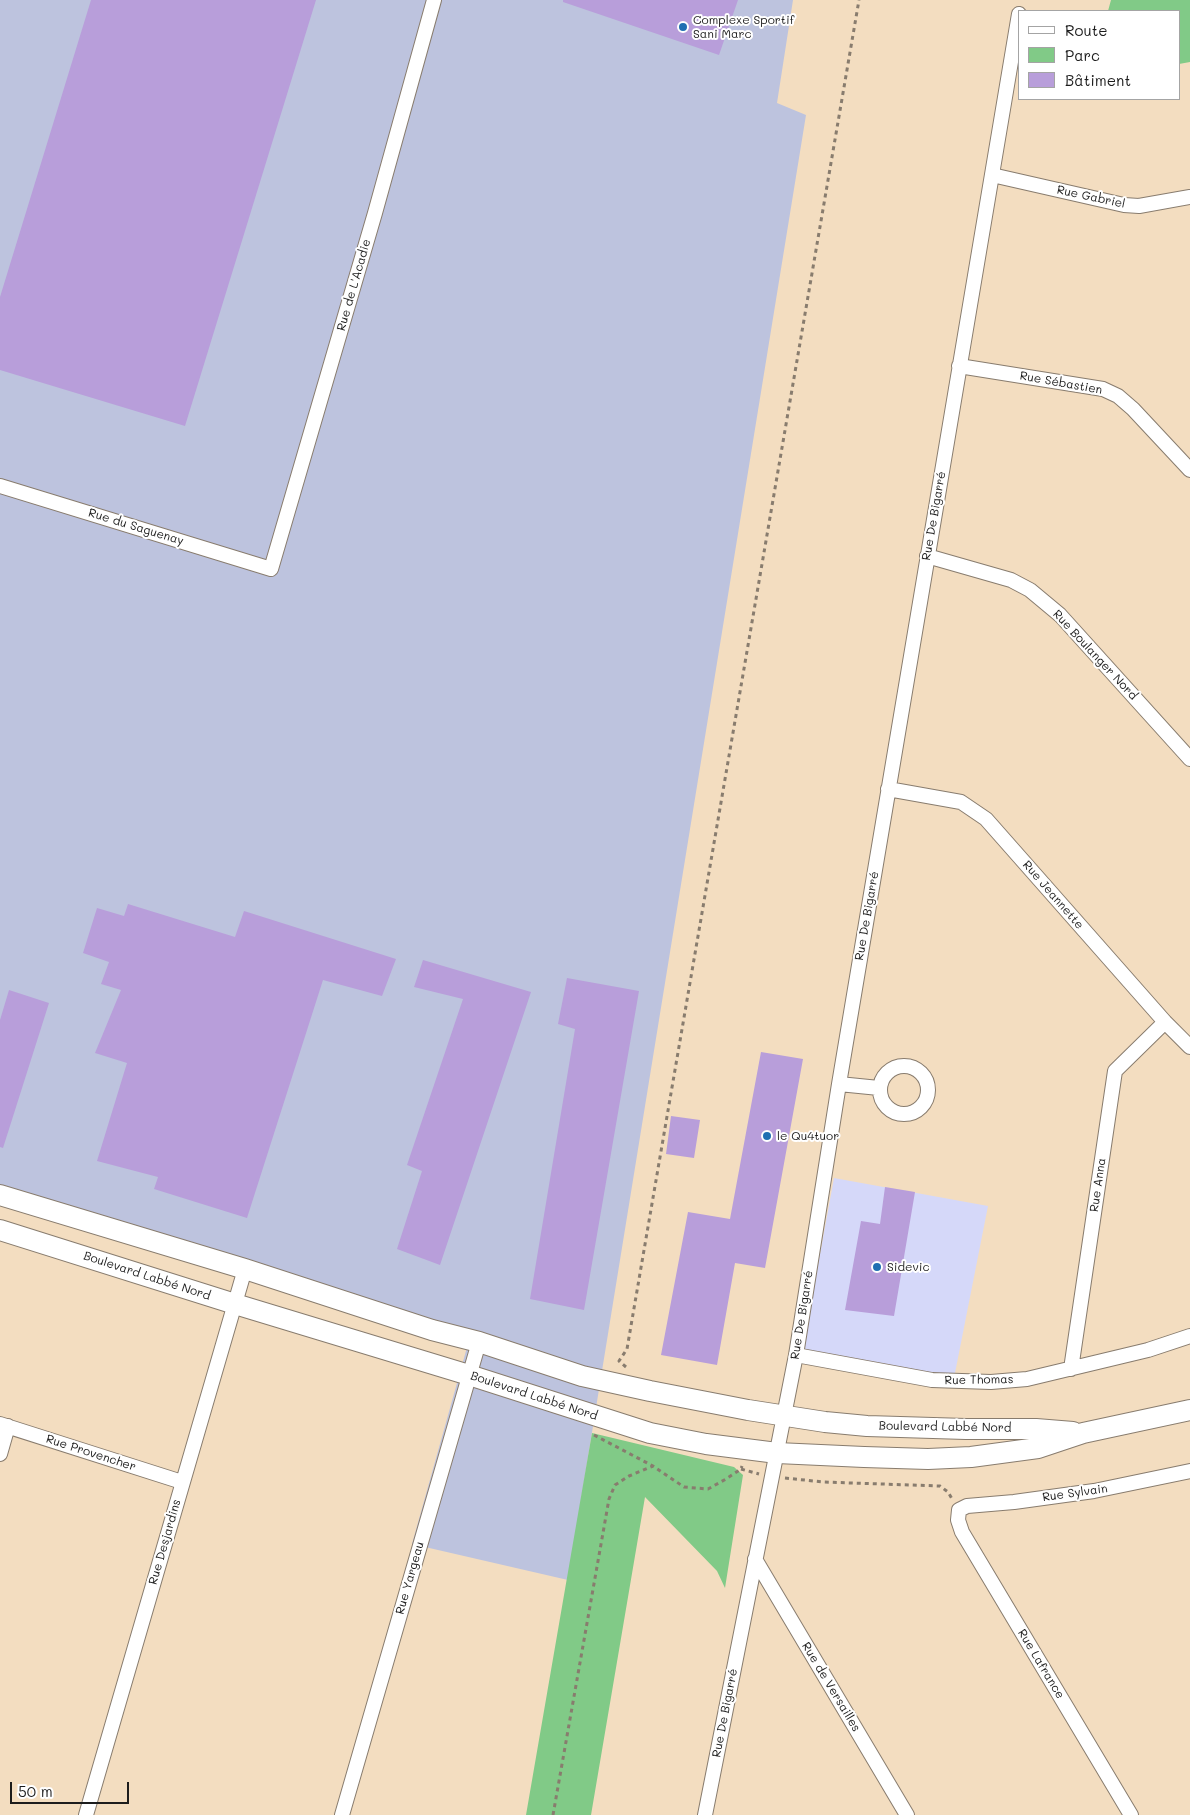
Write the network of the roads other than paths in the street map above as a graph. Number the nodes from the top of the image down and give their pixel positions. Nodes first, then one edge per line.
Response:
1 (434, 0) edge
2 (1018, 19) edge
3 (992, 175) junction
4 (1190, 197) edge
5 (959, 366) junction
6 (1189, 467) edge
7 (0, 486) edge
8 (928, 556) junction
9 (271, 569) joint
10 (1190, 759) edge
11 (888, 789) junction
12 (1165, 1022) junction
13 (1190, 1048) edge
14 (839, 1084) junction
15 (879, 1088) dead end
16 (0, 1195) edge
17 (0, 1230) edge
18 (245, 1269) junction
19 (235, 1304) junction
20 (1190, 1336) edge
21 (479, 1342) junction
22 (796, 1355) junction
23 (1070, 1368) junction
24 (469, 1375) junction
25 (1190, 1410) edge
26 (783, 1416) junction
27 (4, 1425) edge
28 (1083, 1433) junction
29 (777, 1453) junction
30 (0, 1454) edge
31 (1190, 1471) edge
32 (182, 1482) junction
33 (959, 1510) joint
34 (755, 1559) junction
35 (86, 1815) edge
36 (342, 1815) edge
37 (705, 1815) edge
38 (907, 1815) edge
39 (1130, 1815) edge

1 - 9 street, Rue de L'Acadie
2 - 3 street, Rue De Bigarré
3 - 4 street, Rue Gabriel
3 - 5 street, Rue De Bigarré
5 - 6 street, Rue Sébastien
5 - 8 street, Rue De Bigarré
7 - 9 street, Rue du Saguenay
8 - 10 street, Rue Boulanger Nord
8 - 11 street, Rue De Bigarré
11 - 12 street, Rue Jeannette
11 - 14 street, Rue De Bigarré
12 - 13 street, Rue Jeannette
12 - 23 street, Rue Anna
14 - 15 street
14 - 22 street, Rue De Bigarré
16 - 18 main road, Boulevard Labbé Nord
17 - 19 main road, Boulevard Labbé Nord
18 - 19 street, Rue Desjardins
18 - 21 main road, Boulevard Labbé Nord
19 - 24 main road, Boulevard Labbé Nord
19 - 32 street, Rue Desjardins
20 - 23 street, Rue Thomas
21 - 24 street, Rue Yargeau
21 - 26 main road, Boulevard Labbé Nord
22 - 23 street, Rue Thomas
22 - 26 street, Rue De Bigarré
24 - 29 main road, Boulevard Labbé Nord
24 - 36 street, Rue Yargeau
25 - 28 main road, Boulevard Labbé Nord
26 - 28 main road, Boulevard Labbé Nord
26 - 29 street, Rue De Bigarré
27 - 30 street
27 - 32 street, Rue Provencher
28 - 29 main road, Boulevard Labbé Nord
29 - 34 street, Rue De Bigarré
31 - 33 street, Rue Sylvain
32 - 35 street, Rue Desjardins
33 - 39 street, Rue Lafrance
34 - 37 street, Rue De Bigarré
34 - 38 street, Rue de Versailles

